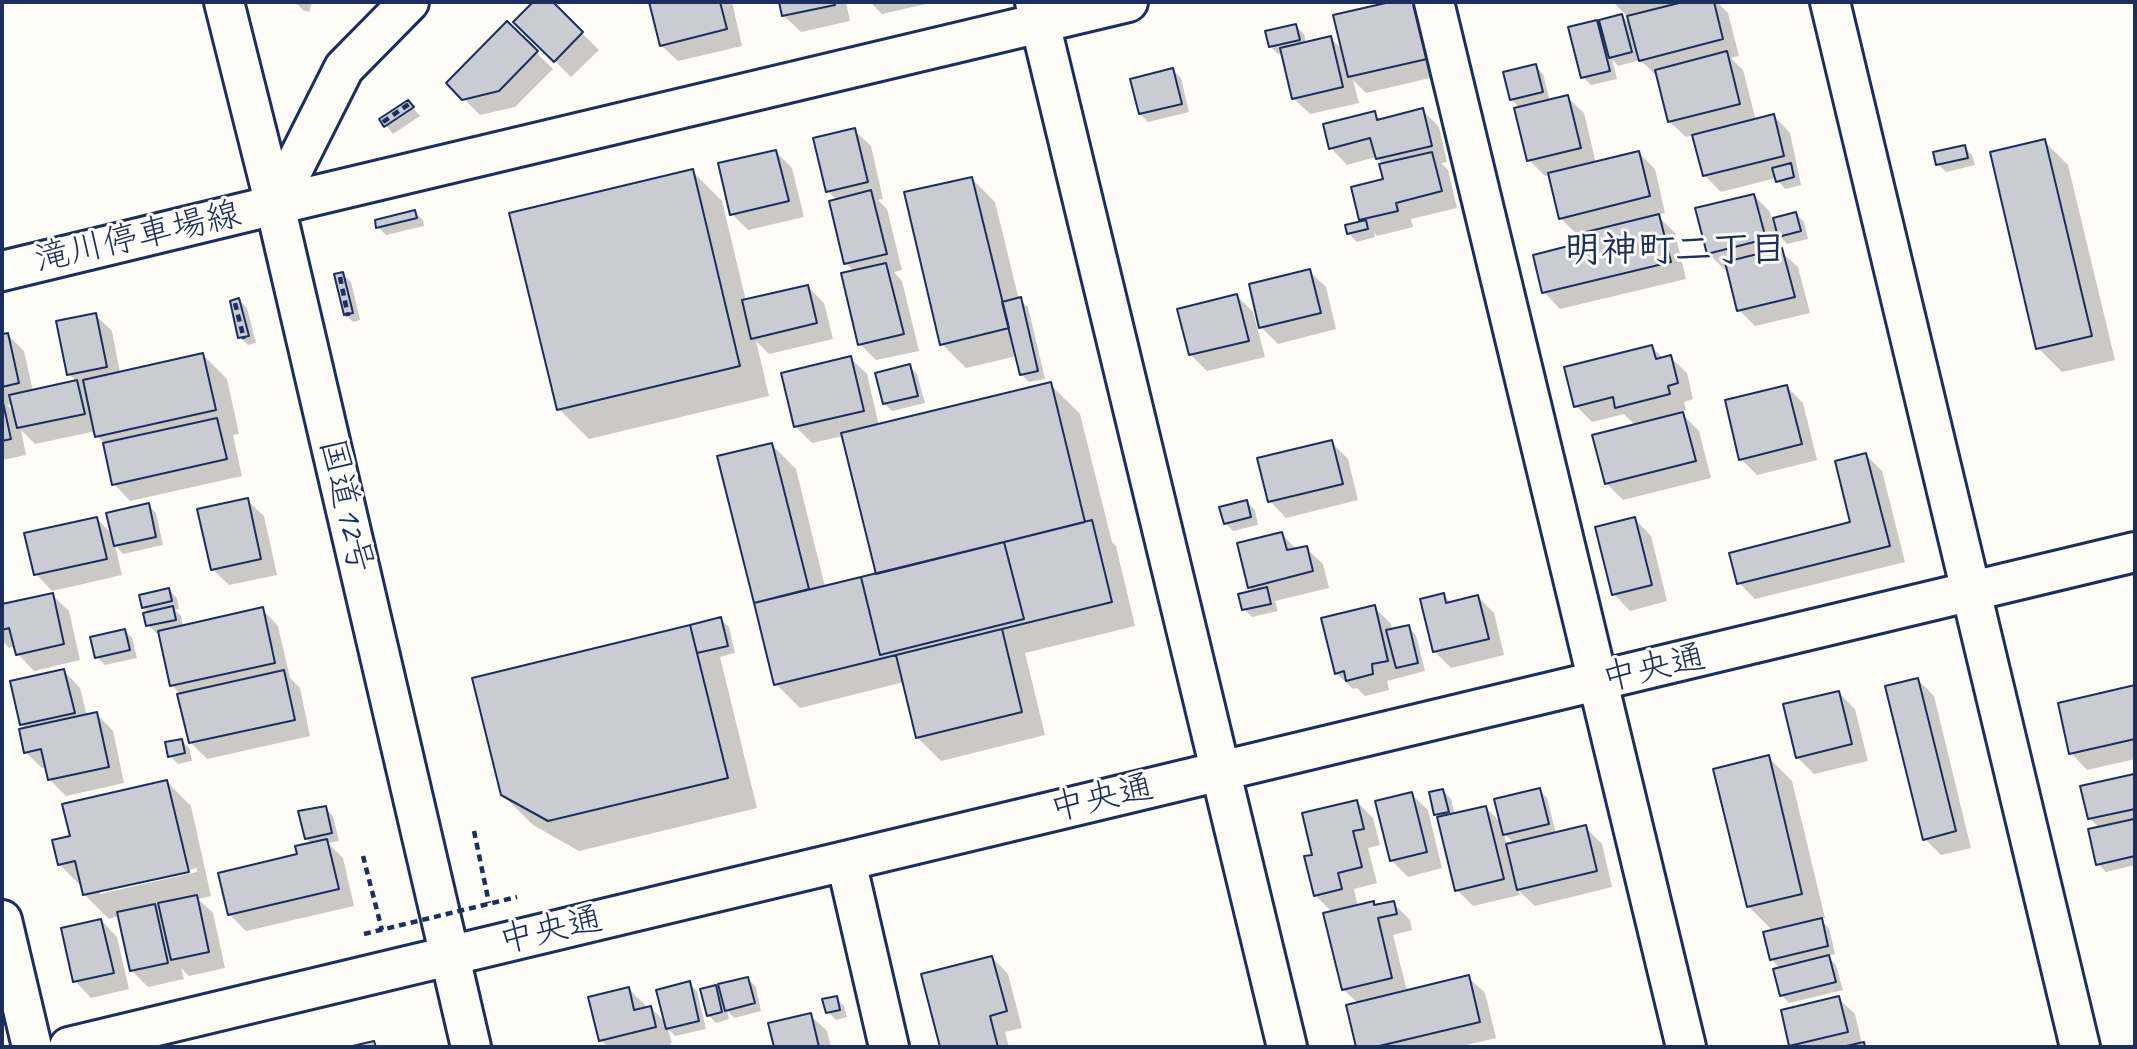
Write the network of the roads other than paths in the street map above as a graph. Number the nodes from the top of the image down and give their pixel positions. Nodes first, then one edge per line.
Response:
1 (224, 2) edge
2 (409, 2) edge
3 (1128, 2) edge
4 (1434, 2) edge
5 (1830, 2) edge
6 (1037, 12) edge
7 (275, 205) junction
8 (2, 271) edge
9 (2135, 552) edge
10 (1971, 593) junction
11 (1597, 682) junction
12 (1221, 771) junction
13 (846, 861) junction
14 (2, 920) edge
15 (449, 956) junction
16 (32, 1047) edge
17 (69, 1047) edge
18 (471, 1047) edge
19 (889, 1047) edge
20 (1287, 1047) edge
21 (1686, 1047) edge
22 (2080, 1047) edge

1 - 7 main road, 国道12号
2 - 7 main road
3 - 6 main road, 滝川停車場線
4 - 11 main road
5 - 10 main road
6 - 7 main road, 滝川停車場線
6 - 12 main road
7 - 8 main road, 滝川停車場線
7 - 15 main road, 国道12号
9 - 10 main road, 中央通
10 - 11 main road, 中央通
10 - 22 main road
11 - 12 main road, 中央通
11 - 21 main road
12 - 13 main road, 中央通
12 - 20 main road
13 - 15 main road, 中央通
13 - 19 main road
14 - 16 main road
15 - 17 main road, 中央通
15 - 18 main road, 国道12号

